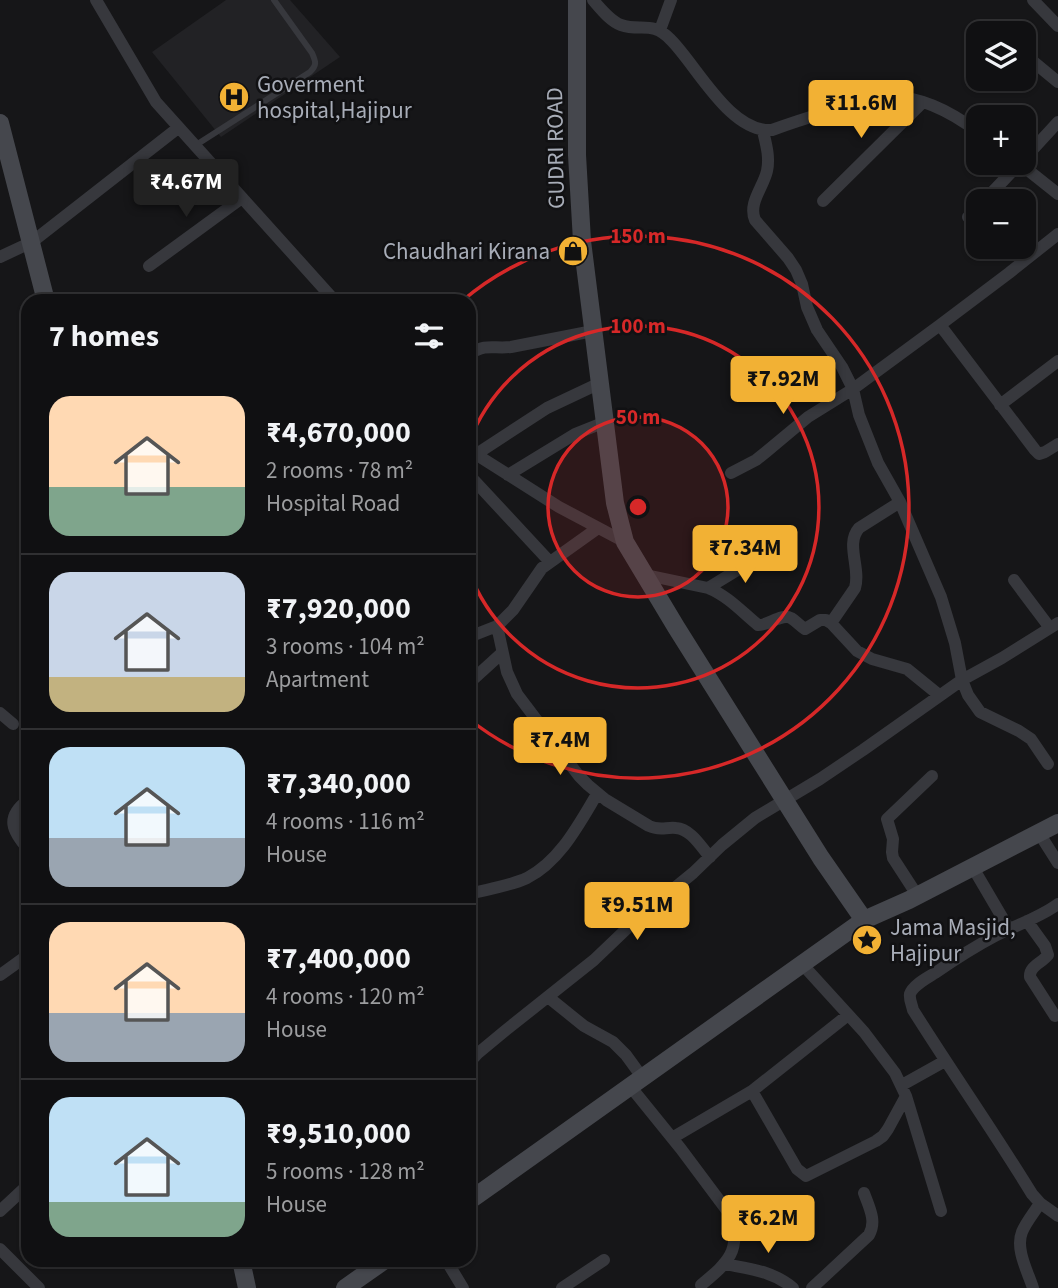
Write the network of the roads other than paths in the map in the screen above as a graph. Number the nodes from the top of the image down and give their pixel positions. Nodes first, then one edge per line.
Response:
1 (96, 0) edge
2 (274, 0) edge
3 (577, 0) edge
4 (593, 0) edge
5 (671, 0) edge
6 (1033, 0) edge
7 (1058, 26) edge
8 (660, 30) junction
9 (1036, 64) edge
10 (1058, 82) edge
11 (923, 102) junction
12 (1058, 122) edge
13 (0, 123) edge
14 (966, 124) edge
15 (178, 128) junction
16 (763, 131) junction
17 (194, 146) junction
18 (1036, 146) edge
19 (1008, 175) edge
20 (1034, 175) edge
21 (995, 189) edge
22 (1058, 194) edge
23 (242, 198) junction
24 (823, 201) dead end
25 (1058, 234) edge
26 (32, 242) junction
27 (0, 257) edge
28 (149, 266) dead end
29 (44, 294) edge
30 (329, 294) edge
31 (940, 325) junction
32 (593, 331) junction
33 (476, 351) edge
34 (1058, 361) edge
35 (600, 383) junction
36 (853, 389) junction
37 (1000, 405) junction
38 (604, 422) junction
39 (1058, 444) edge
40 (476, 450) edge
41 (476, 455) edge
42 (489, 463) junction
43 (731, 473) dead end
44 (476, 475) edge
45 (508, 475) junction
46 (476, 483) edge
47 (900, 502) junction
48 (598, 528) junction
49 (625, 542) junction
50 (765, 553) dead end
51 (550, 562) junction
52 (646, 575) junction
53 (1014, 580) dead end
54 (708, 588) junction
55 (831, 623) junction
56 (1054, 625) edge
57 (496, 626) junction
58 (476, 634) edge
59 (502, 653) junction
60 (476, 677) edge
61 (962, 680) junction
62 (939, 695) junction
63 (0, 713) edge
64 (13, 724) dead end
65 (1048, 764) dead end
66 (932, 776) dead end
67 (597, 794) junction
68 (785, 799) junction
69 (21, 807) edge
70 (1058, 823) edge
71 (1039, 833) junction
72 (21, 841) edge
73 (710, 857) junction
74 (1058, 863) edge
75 (972, 866) junction
76 (476, 892) edge
77 (917, 895) junction
78 (1058, 904) edge
79 (863, 920) junction
80 (1027, 921) junction
81 (1009, 929) junction
82 (21, 960) edge
83 (802, 964) junction
84 (0, 975) edge
85 (548, 997) junction
86 (848, 1015) junction
87 (1055, 1016) dead end
88 (476, 1055) edge
89 (945, 1060) junction
90 (636, 1081) junction
91 (752, 1091) junction
92 (904, 1091) junction
93 (672, 1138) junction
94 (21, 1192) edge
95 (864, 1193) dead end
96 (476, 1195) edge
97 (1040, 1203) junction
98 (0, 1211) edge
99 (942, 1211) dead end
100 (1058, 1216) edge
101 (0, 1249) edge
102 (604, 1260) dead end
103 (725, 1264) junction
104 (242, 1267) edge
105 (375, 1267) edge
106 (450, 1267) edge
107 (701, 1285) dead end
108 (38, 1288) edge
109 (247, 1288) edge
110 (345, 1288) edge
111 (463, 1288) edge
112 (562, 1288) edge
113 (793, 1288) edge
114 (812, 1288) edge
115 (1034, 1288) edge

1 - 15 street
2 - 17 lane
3 - 32 street, GUDRI ROAD
4 - 8 street
5 - 8 street
6 - 7 street
8 - 16 street
9 - 10 street
11 - 14 street
11 - 16 street
11 - 24 street
12 - 18 street
13 - 26 street
15 - 17 street
15 - 26 street
16 - 36 street
17 - 23 street
19 - 21 street
20 - 22 street
23 - 28 street
23 - 30 street
25 - 31 street
26 - 27 street
26 - 29 street
31 - 36 street
31 - 37 street
32 - 33 street
32 - 35 street, GUDRI ROAD
34 - 37 street
35 - 38 street, GUDRI ROAD
35 - 40 street
36 - 43 street
36 - 47 street
37 - 39 street
38 - 45 street
38 - 49 street, GUDRI ROAD
41 - 42 street
42 - 44 street
42 - 45 street
45 - 48 street
46 - 51 street
47 - 55 street
47 - 61 street
48 - 49 street
48 - 51 street
49 - 52 street, GUDRI ROAD
50 - 54 street
51 - 57 street
52 - 54 street
52 - 68 street, GUDRI ROAD
53 - 56 street
54 - 55 street
55 - 62 street
56 - 61 street
57 - 58 street
57 - 59 street
59 - 60 street
59 - 67 street
61 - 62 street
61 - 65 street
62 - 68 street
63 - 64 street
66 - 77 street
67 - 73 street
67 - 76 street
68 - 73 street
68 - 79 street, GUDRI ROAD
69 - 72 street
70 - 71 street
71 - 74 street
71 - 75 street
73 - 85 street
75 - 77 street
75 - 81 street
77 - 79 street
78 - 80 street
79 - 83 street
80 - 81 street
80 - 87 street
81 - 89 street
82 - 84 street
83 - 86 street
83 - 90 street
85 - 88 street
85 - 90 street
86 - 91 street
86 - 92 street
89 - 92 street
89 - 97 street
90 - 93 street
90 - 96 street
91 - 92 street
91 - 93 street
92 - 99 street
93 - 103 street
94 - 98 street
95 - 114 street
97 - 100 street
97 - 115 street
101 - 108 street
102 - 112 street
103 - 107 street
103 - 113 street
104 - 109 street
105 - 110 street
106 - 111 street

